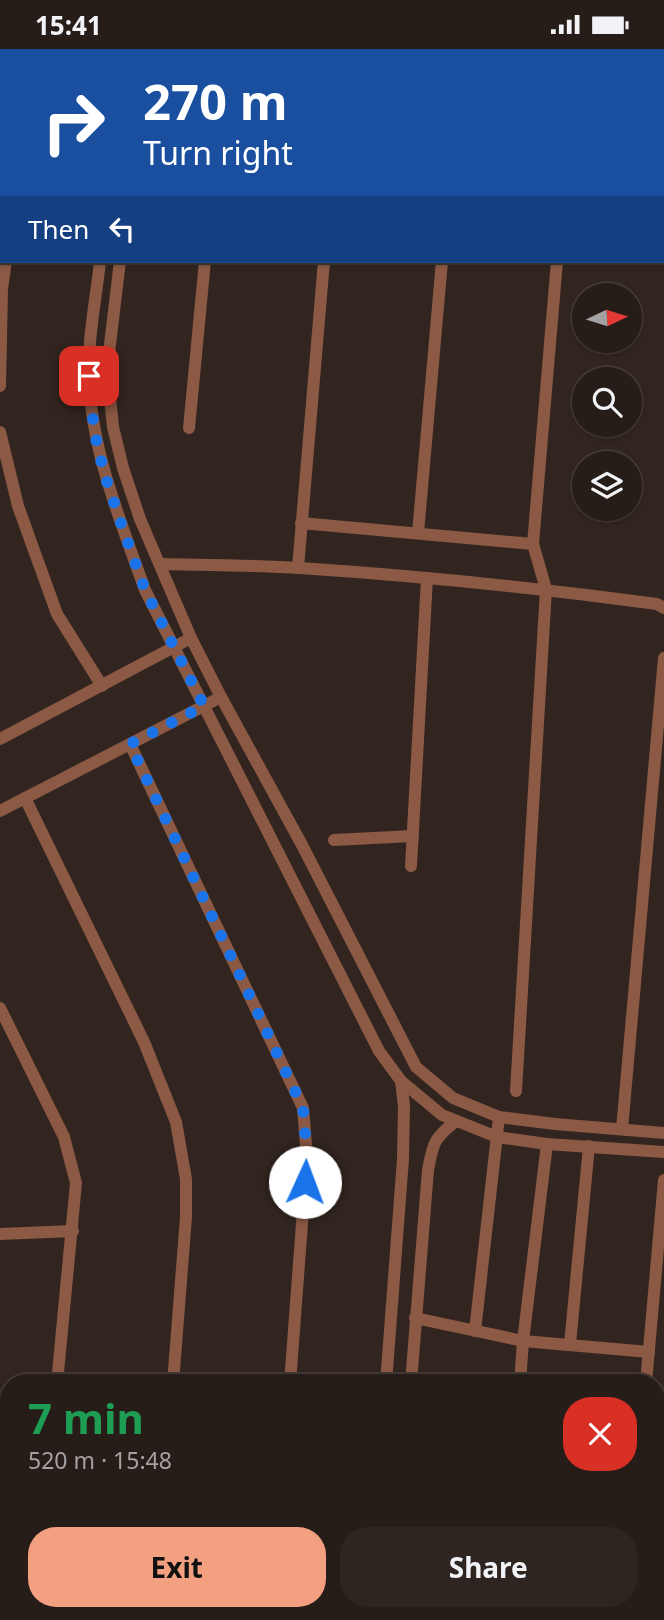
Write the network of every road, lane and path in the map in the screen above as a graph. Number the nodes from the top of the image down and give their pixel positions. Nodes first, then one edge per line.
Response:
1 (6, 263) edge
2 (100, 263) edge
3 (120, 263) edge
4 (205, 263) edge
5 (324, 263) edge
6 (442, 263) edge
7 (557, 263) edge
8 (0, 386) edge
9 (188, 428) dead end
10 (0, 432) edge
11 (301, 523) junction
12 (418, 533) junction
13 (533, 544) junction
14 (161, 564) junction
15 (298, 568) junction
16 (428, 578) junction
17 (546, 589) junction
18 (664, 608) edge
19 (191, 638) junction
20 (174, 647) junction
21 (664, 658) edge
22 (102, 686) junction
23 (221, 697) junction
24 (204, 706) junction
25 (0, 739) edge
26 (130, 744) junction
27 (25, 798) junction
28 (0, 811) edge
29 (413, 836) junction
30 (334, 840) dead end
31 (411, 866) dead end
32 (0, 1008) edge
33 (401, 1081) junction
34 (516, 1091) dead end
35 (499, 1117) junction
36 (456, 1121) junction
37 (622, 1129) junction
38 (664, 1133) edge
39 (497, 1137) junction
40 (547, 1144) junction
41 (589, 1146) junction
42 (664, 1152) edge
43 (664, 1180) edge
44 (73, 1231) junction
45 (0, 1234) edge
46 (415, 1318) junction
47 (475, 1331) junction
48 (523, 1341) junction
49 (570, 1344) junction
50 (649, 1352) junction
51 (58, 1374) edge
52 (174, 1374) edge
53 (291, 1374) edge
54 (387, 1374) edge
55 (412, 1374) edge
56 (521, 1374) edge
57 (647, 1374) edge

1 - 8 street
2 - 20 street
3 - 14 street
4 - 9 street
5 - 11 street
6 - 12 street
7 - 13 street
10 - 22 street
11 - 12 street
11 - 15 street
12 - 13 street
13 - 17 street
14 - 15 street
14 - 19 street
15 - 16 street
16 - 17 street
16 - 29 street
17 - 18 street
17 - 34 street
19 - 20 street
19 - 23 street
20 - 22 street
20 - 24 street
21 - 37 street
22 - 25 street
23 - 24 street
23 - 35 street
24 - 26 street
24 - 33 street
26 - 27 street
26 - 53 street
27 - 28 street
27 - 52 street
29 - 30 street
29 - 31 street
32 - 44 street
33 - 36 street
33 - 54 street
35 - 37 street
35 - 39 street
36 - 39 street
36 - 46 street
37 - 38 street
39 - 40 street
39 - 47 street
40 - 41 street
40 - 48 street
41 - 42 street
41 - 49 street
43 - 50 street
44 - 45 street
44 - 51 street
46 - 47 street
46 - 55 street
47 - 48 street
48 - 49 street
48 - 56 street
49 - 50 street
50 - 57 street

